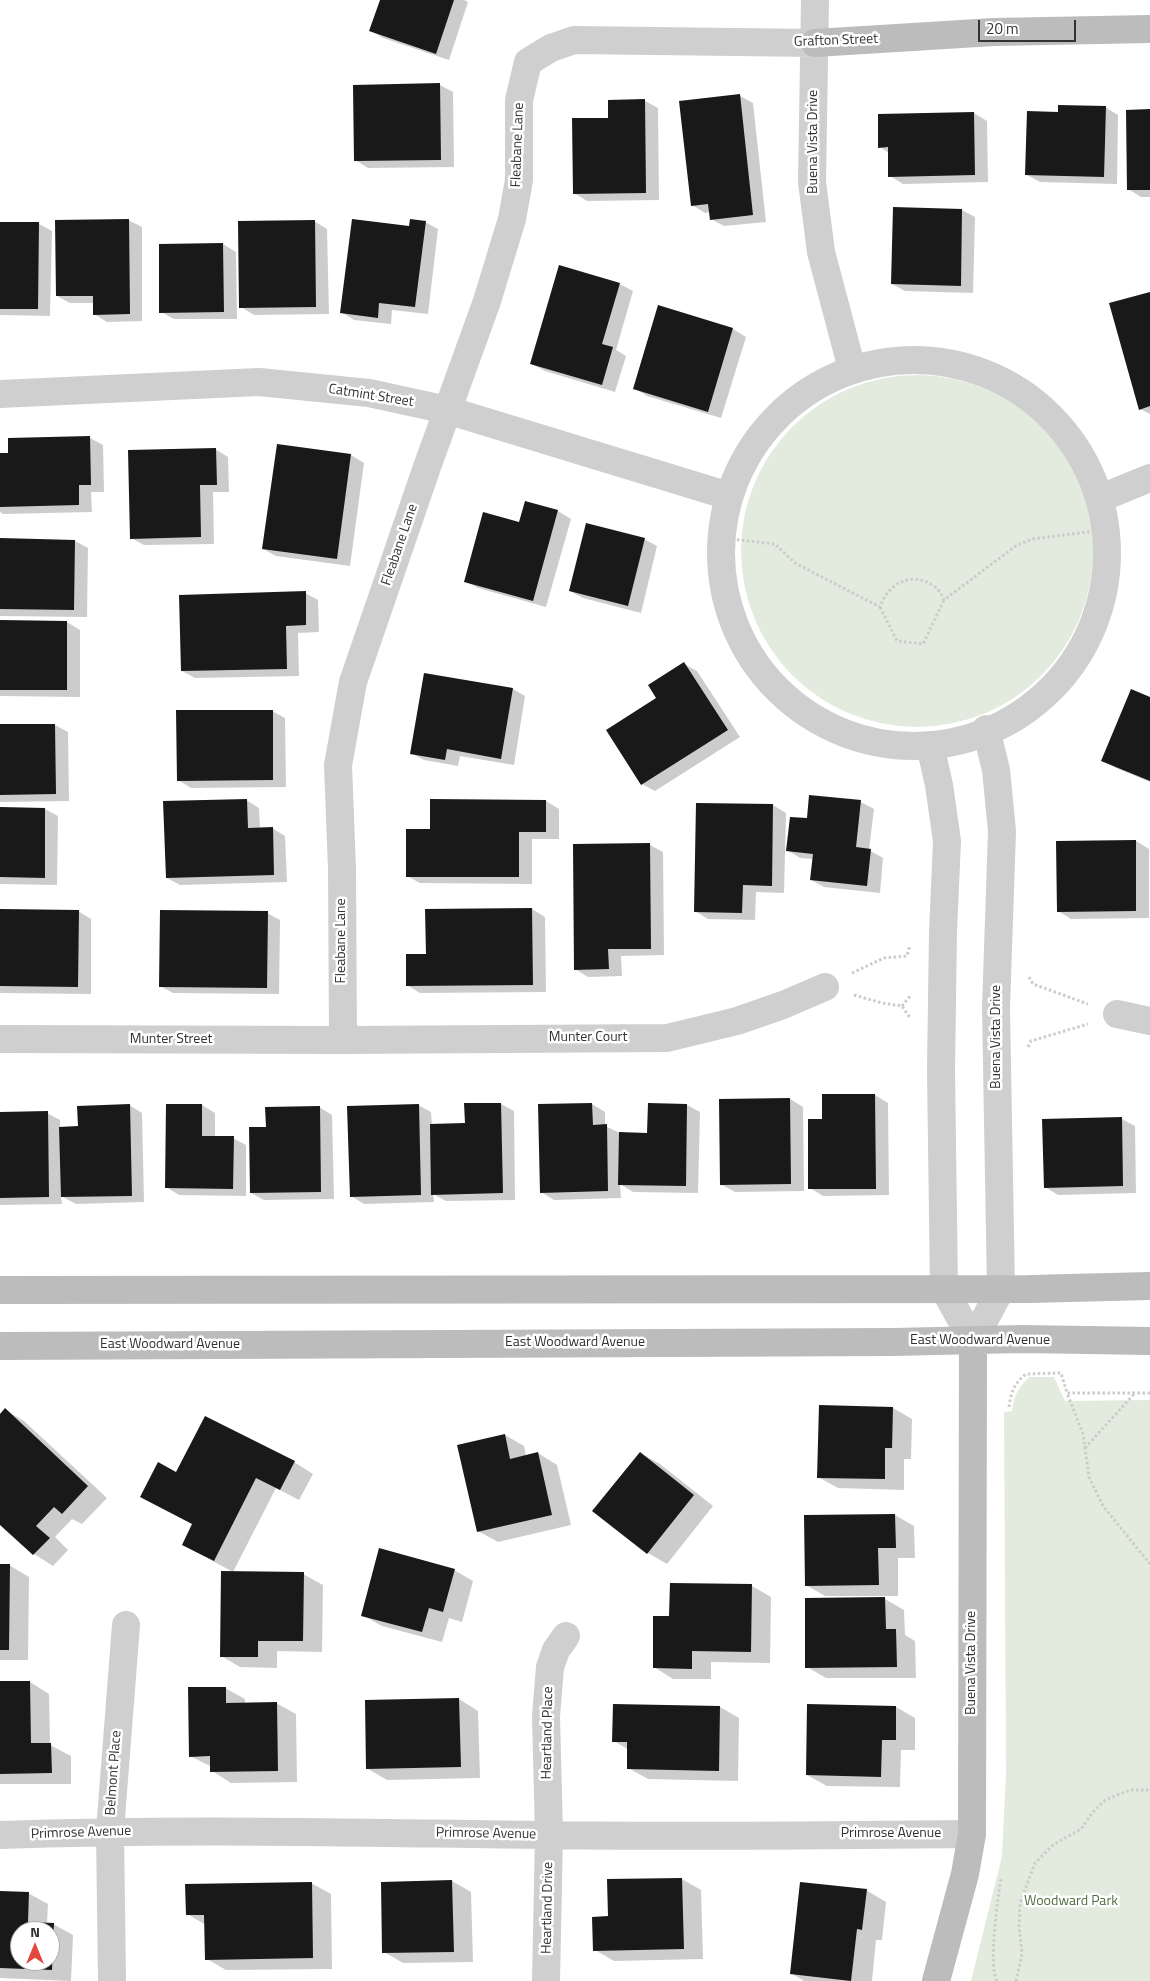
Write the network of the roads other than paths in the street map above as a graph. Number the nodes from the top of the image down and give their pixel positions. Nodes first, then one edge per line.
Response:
1 (815, 0) edge
2 (1150, 29) edge
3 (814, 43) junction
4 (528, 62) joint
5 (852, 369) junction
6 (0, 394) edge
7 (447, 410) junction
8 (1150, 478) edge
9 (729, 496) junction
10 (1101, 498) junction
11 (986, 729) junction
12 (930, 746) junction
13 (825, 987) road end
14 (1117, 1014) road end
15 (1150, 1021) edge
16 (0, 1039) edge
17 (343, 1040) junction
18 (1150, 1286) edge
19 (944, 1289) junction
20 (1001, 1289) junction
21 (0, 1290) edge
22 (973, 1341) junction
23 (1150, 1341) edge
24 (0, 1346) edge
25 (126, 1625) dead end
26 (566, 1636) dead end
27 (110, 1831) junction
28 (972, 1834) junction
29 (549, 1835) junction
30 (0, 1836) edge
31 (112, 1981) edge
32 (546, 1981) edge
33 (936, 1981) edge

1 - 3 street, Buena Vista Drive
2 - 3 street, Grafton Street
3 - 4 street, Grafton Street
3 - 5 street, Buena Vista Drive
4 - 7 street, Fleabane Lane
5 - 9 street
5 - 10 street
6 - 7 street, Catmint Street
7 - 9 street, Catmint Street
7 - 17 street, Fleabane Lane
8 - 10 street
9 - 12 street
10 - 11 street
11 - 12 street
11 - 20 street, Buena Vista Drive
12 - 19 street, Buena Vista Drive
13 - 17 street, Munter Court
14 - 15 street
16 - 17 street, Munter Street
18 - 20 street
19 - 20 street
19 - 21 street
19 - 22 street, Buena Vista Drive
20 - 22 street, Buena Vista Drive
22 - 23 street, East Woodward Avenue
22 - 24 street, East Woodward Avenue
22 - 28 street, Buena Vista Drive
25 - 27 street, Belmont Place
26 - 29 street, Heartland Place
27 - 29 street, Primrose Avenue
27 - 30 street, Primrose Avenue
27 - 31 street, Belmont Place
28 - 29 street, Primrose Avenue
28 - 33 street, Buena Vista Drive
29 - 32 street, Heartland Drive

